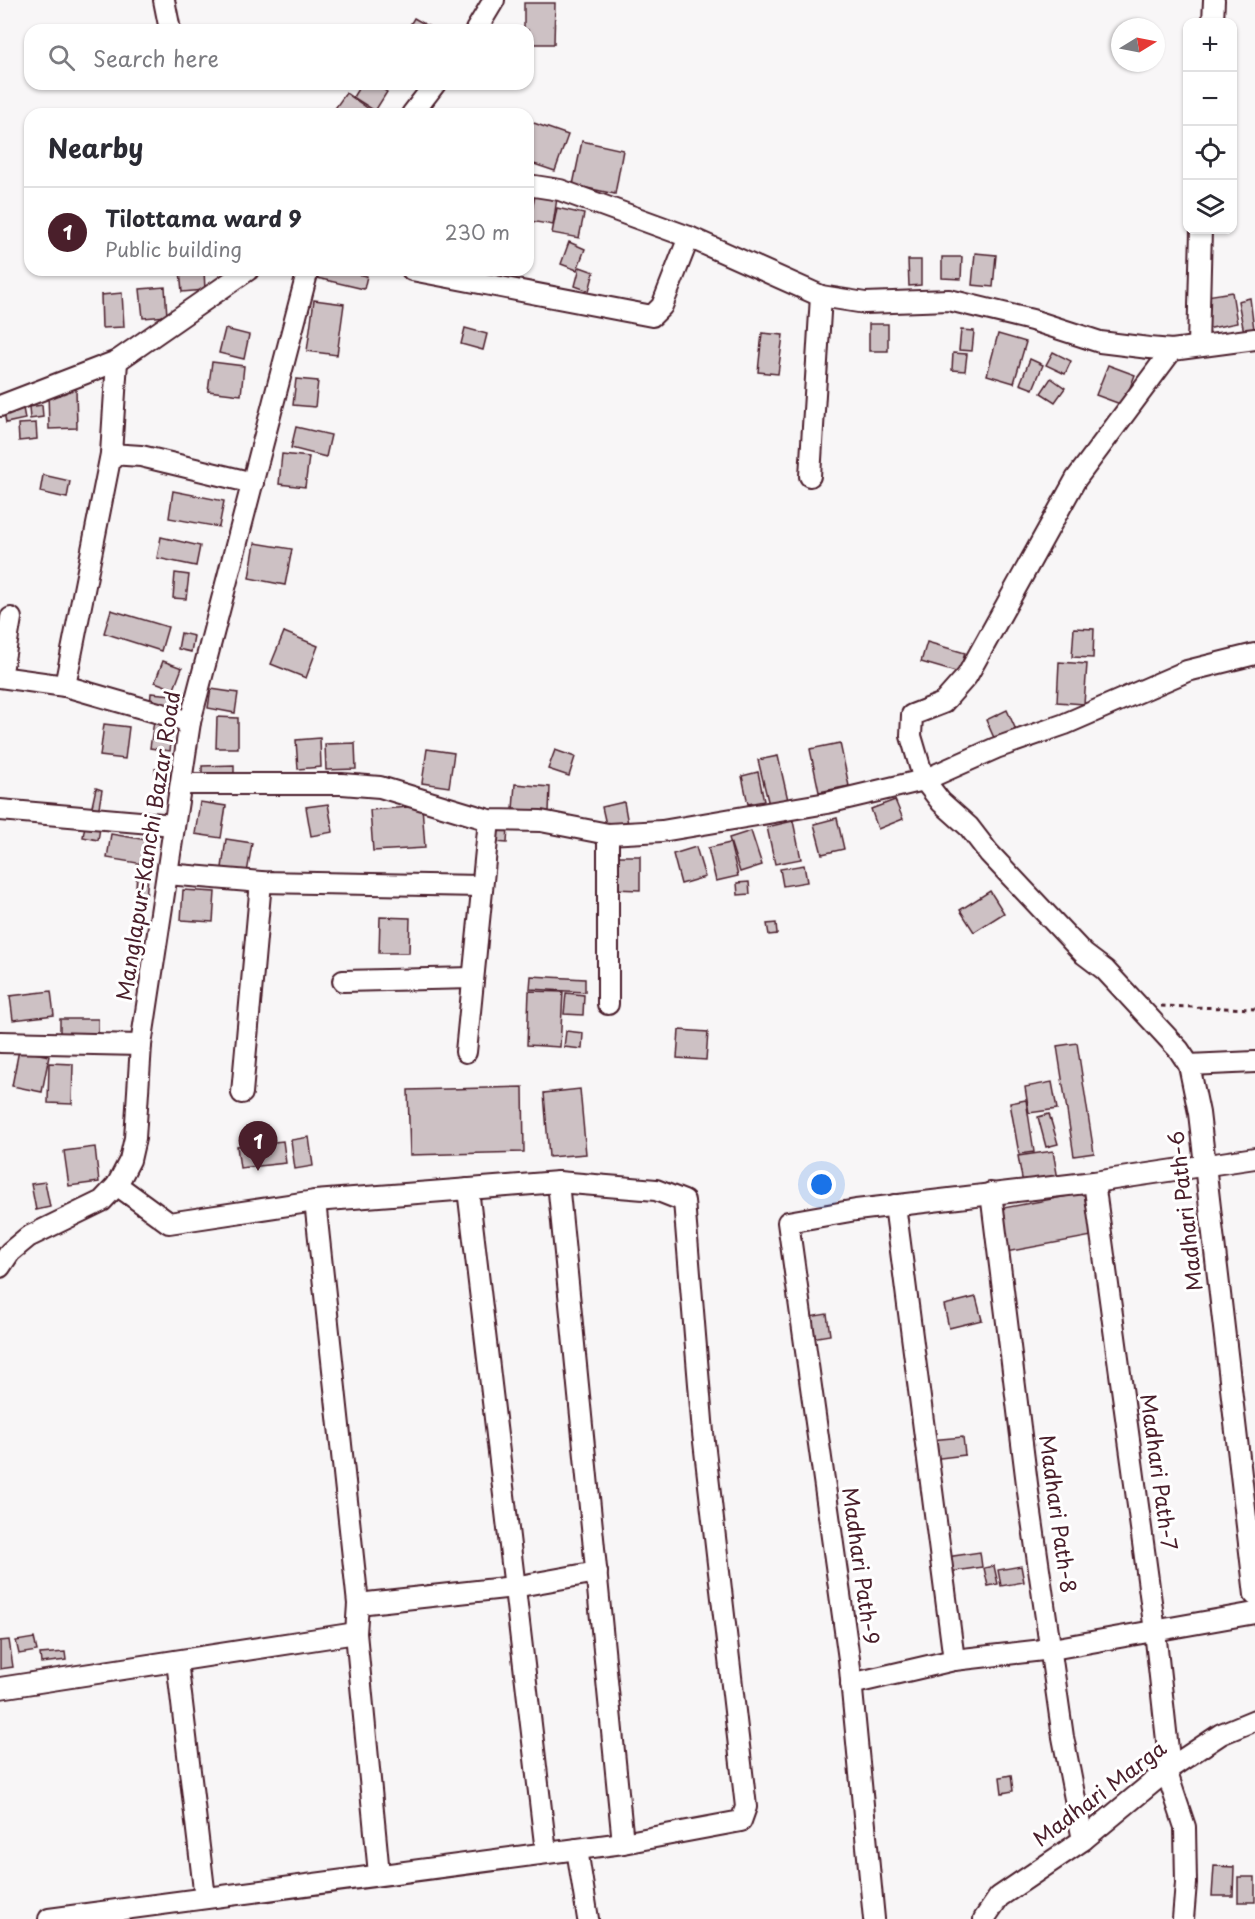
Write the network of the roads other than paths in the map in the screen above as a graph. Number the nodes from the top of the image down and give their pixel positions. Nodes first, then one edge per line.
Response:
1 (164, 0) edge
2 (494, 0) edge
3 (1214, 0) edge
4 (1213, 18) edge
5 (169, 24) edge
6 (480, 24) edge
7 (430, 90) edge
8 (417, 108) edge
9 (534, 186) edge
10 (1201, 234) edge
11 (689, 237) junction
12 (239, 276) edge
13 (306, 276) edge
14 (443, 276) edge
15 (821, 296) junction
16 (1255, 339) edge
17 (1198, 346) junction
18 (1172, 350) junction
19 (117, 361) junction
20 (0, 406) edge
21 (111, 454) junction
22 (810, 476) dead end
23 (253, 483) junction
24 (11, 618) dead end
25 (1255, 654) edge
26 (0, 677) edge
27 (64, 686) junction
28 (190, 722) junction
29 (924, 780) junction
30 (181, 784) junction
31 (0, 810) edge
32 (489, 820) junction
33 (174, 825) junction
34 (608, 834) junction
35 (167, 873) junction
36 (261, 882) junction
37 (482, 886) junction
38 (473, 978) junction
39 (343, 981) dead end
40 (608, 1004) dead end
41 (0, 1042) edge
42 (141, 1045) junction
43 (466, 1052) dead end
44 (1255, 1062) edge
45 (1189, 1065) junction
46 (242, 1093) dead end
47 (1255, 1158) edge
48 (1205, 1165) junction
49 (558, 1182) junction
50 (1094, 1182) junction
51 (117, 1185) junction
52 (468, 1189) junction
53 (991, 1193) junction
54 (315, 1201) junction
55 (896, 1205) junction
56 (0, 1267) edge
57 (597, 1572) junction
58 (514, 1587) junction
59 (1255, 1595) edge
60 (358, 1604) junction
61 (1255, 1613) edge
62 (1155, 1631) junction
63 (356, 1633) junction
64 (1052, 1649) junction
65 (954, 1660) junction
66 (177, 1661) junction
67 (851, 1684) junction
68 (0, 1688) edge
69 (1255, 1720) edge
70 (1168, 1771) junction
71 (1083, 1840) junction
72 (622, 1843) junction
73 (577, 1849) junction
74 (546, 1852) junction
75 (379, 1874) junction
76 (205, 1898) junction
77 (49, 1919) edge
78 (588, 1919) edge
79 (874, 1919) edge
80 (984, 1919) edge
81 (1183, 1919) edge

1 - 5 street
2 - 6 street
3 - 4 street
7 - 8 street
9 - 11 street
10 - 17 street
11 - 14 street
11 - 15 street
12 - 19 street
13 - 23 street, Manglapur-Kanchi Bazar Road
15 - 18 street
15 - 22 street
16 - 17 street
17 - 18 street
18 - 29 street
19 - 20 street
19 - 21 street
21 - 23 street
21 - 27 street
23 - 28 street, Manglapur-Kanchi Bazar Road
24 - 26 street
25 - 29 street
26 - 27 street
27 - 28 street
28 - 30 street, Manglapur-Kanchi Bazar Road
29 - 34 street
29 - 45 street, Madhari Path-6
30 - 32 street
30 - 33 street, Manglapur-Kanchi Bazar Road
31 - 33 street
32 - 34 street
32 - 37 street
33 - 35 street, Manglapur-Kanchi Bazar Road
34 - 40 street
35 - 36 street
35 - 42 street, Manglapur-Kanchi Bazar Road
36 - 37 street
36 - 46 street
37 - 38 street
38 - 39 street
38 - 43 street
41 - 42 street
42 - 51 street, Manglapur-Kanchi Bazar Road
44 - 45 street
45 - 48 street, Madhari Path-6
47 - 48 street
48 - 50 street
48 - 59 street, Madhari Path-6
49 - 52 street
49 - 57 street
49 - 72 street
50 - 53 street
50 - 62 street, Madhari Path-7
51 - 54 street
51 - 56 street, Manglapur-Kanchi Bazar Road
52 - 54 street
52 - 58 street
53 - 55 street
53 - 64 street, Madhari Path-8
54 - 60 street
55 - 65 street
55 - 67 street, Madhari Path-9
57 - 58 street
57 - 72 street
58 - 60 street
58 - 74 street
60 - 63 street
61 - 62 street
62 - 64 street
62 - 70 street, Madhari Path-7
63 - 66 street
63 - 75 street
64 - 65 street
64 - 71 street, Madhari Path-8
65 - 67 street
66 - 68 street
66 - 76 street
67 - 79 street, Madhari Path-9
69 - 70 street, Madhari Marga
70 - 71 street, Madhari Marga
70 - 81 street, Madhari Path-7
71 - 80 street, Madhari Marga
72 - 73 street
73 - 74 street
73 - 78 street
74 - 75 street
75 - 76 street
76 - 77 street

